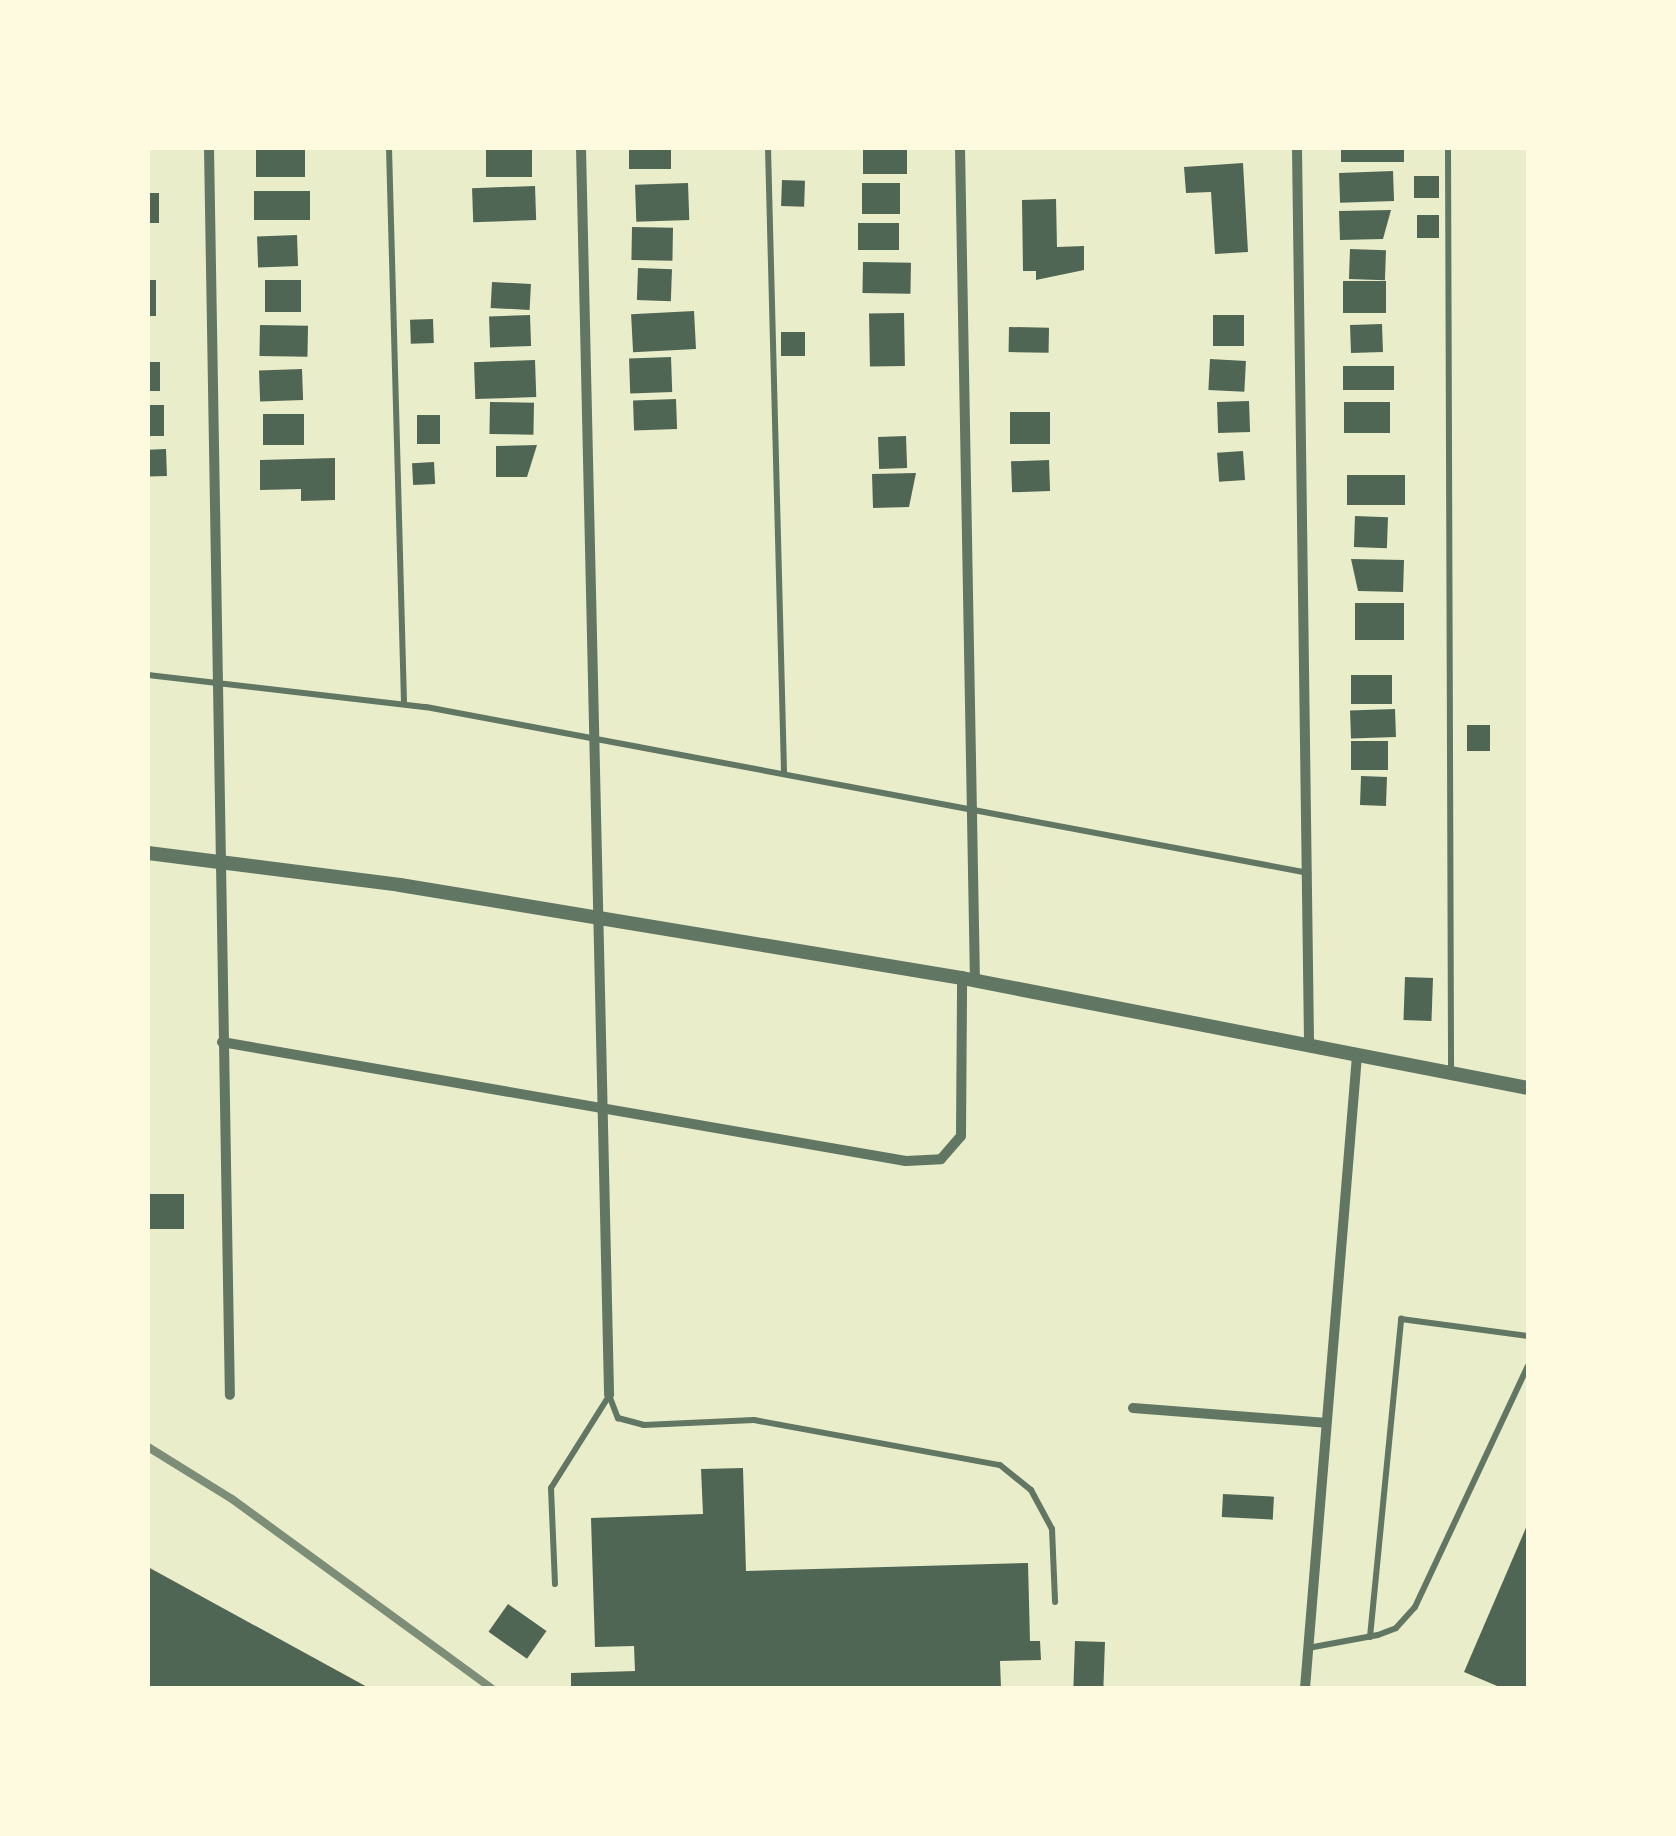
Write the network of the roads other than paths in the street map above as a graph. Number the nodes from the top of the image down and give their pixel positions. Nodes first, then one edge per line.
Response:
1 (209, 148) edge
2 (389, 148) edge
3 (581, 148) edge
4 (768, 148) edge
5 (960, 148) edge
6 (1297, 148) edge
7 (1448, 148) edge
8 (148, 675) edge
9 (218, 682) junction
10 (404, 704) junction
11 (596, 738) junction
12 (784, 773) junction
13 (971, 807) junction
14 (148, 853) edge
15 (218, 860) junction
16 (1309, 873) junction
17 (597, 919) junction
18 (968, 979) junction
19 (222, 1042) junction
20 (1308, 1044) junction
21 (1357, 1055) junction
22 (1452, 1073) junction
23 (1528, 1088) edge
24 (604, 1106) junction
25 (1528, 1336) edge
26 (1528, 1366) edge
27 (230, 1394) dead end
28 (610, 1395) junction
29 (1133, 1408) dead end
30 (1326, 1424) junction
31 (555, 1584) dead end
32 (1055, 1602) dead end
33 (1370, 1637) junction
34 (1306, 1648) junction
35 (1305, 1688) edge

1 - 9 street
2 - 10 lane
3 - 11 street
4 - 12 lane
5 - 13 street
6 - 16 street
7 - 22 lane
8 - 9 lane
9 - 10 lane
9 - 15 street
10 - 11 lane
11 - 12 lane
11 - 17 street
12 - 13 lane
13 - 16 lane
13 - 18 street
14 - 15 street
15 - 17 street
15 - 19 street
16 - 20 street
17 - 18 street
17 - 24 street
18 - 20 street
18 - 24 street
19 - 24 street
19 - 27 street
20 - 21 street
21 - 22 street
21 - 30 street
22 - 23 street
24 - 28 street
25 - 33 lane
26 - 33 lane
28 - 31 lane
28 - 32 lane
29 - 30 street
30 - 34 street
33 - 34 lane
34 - 35 street

